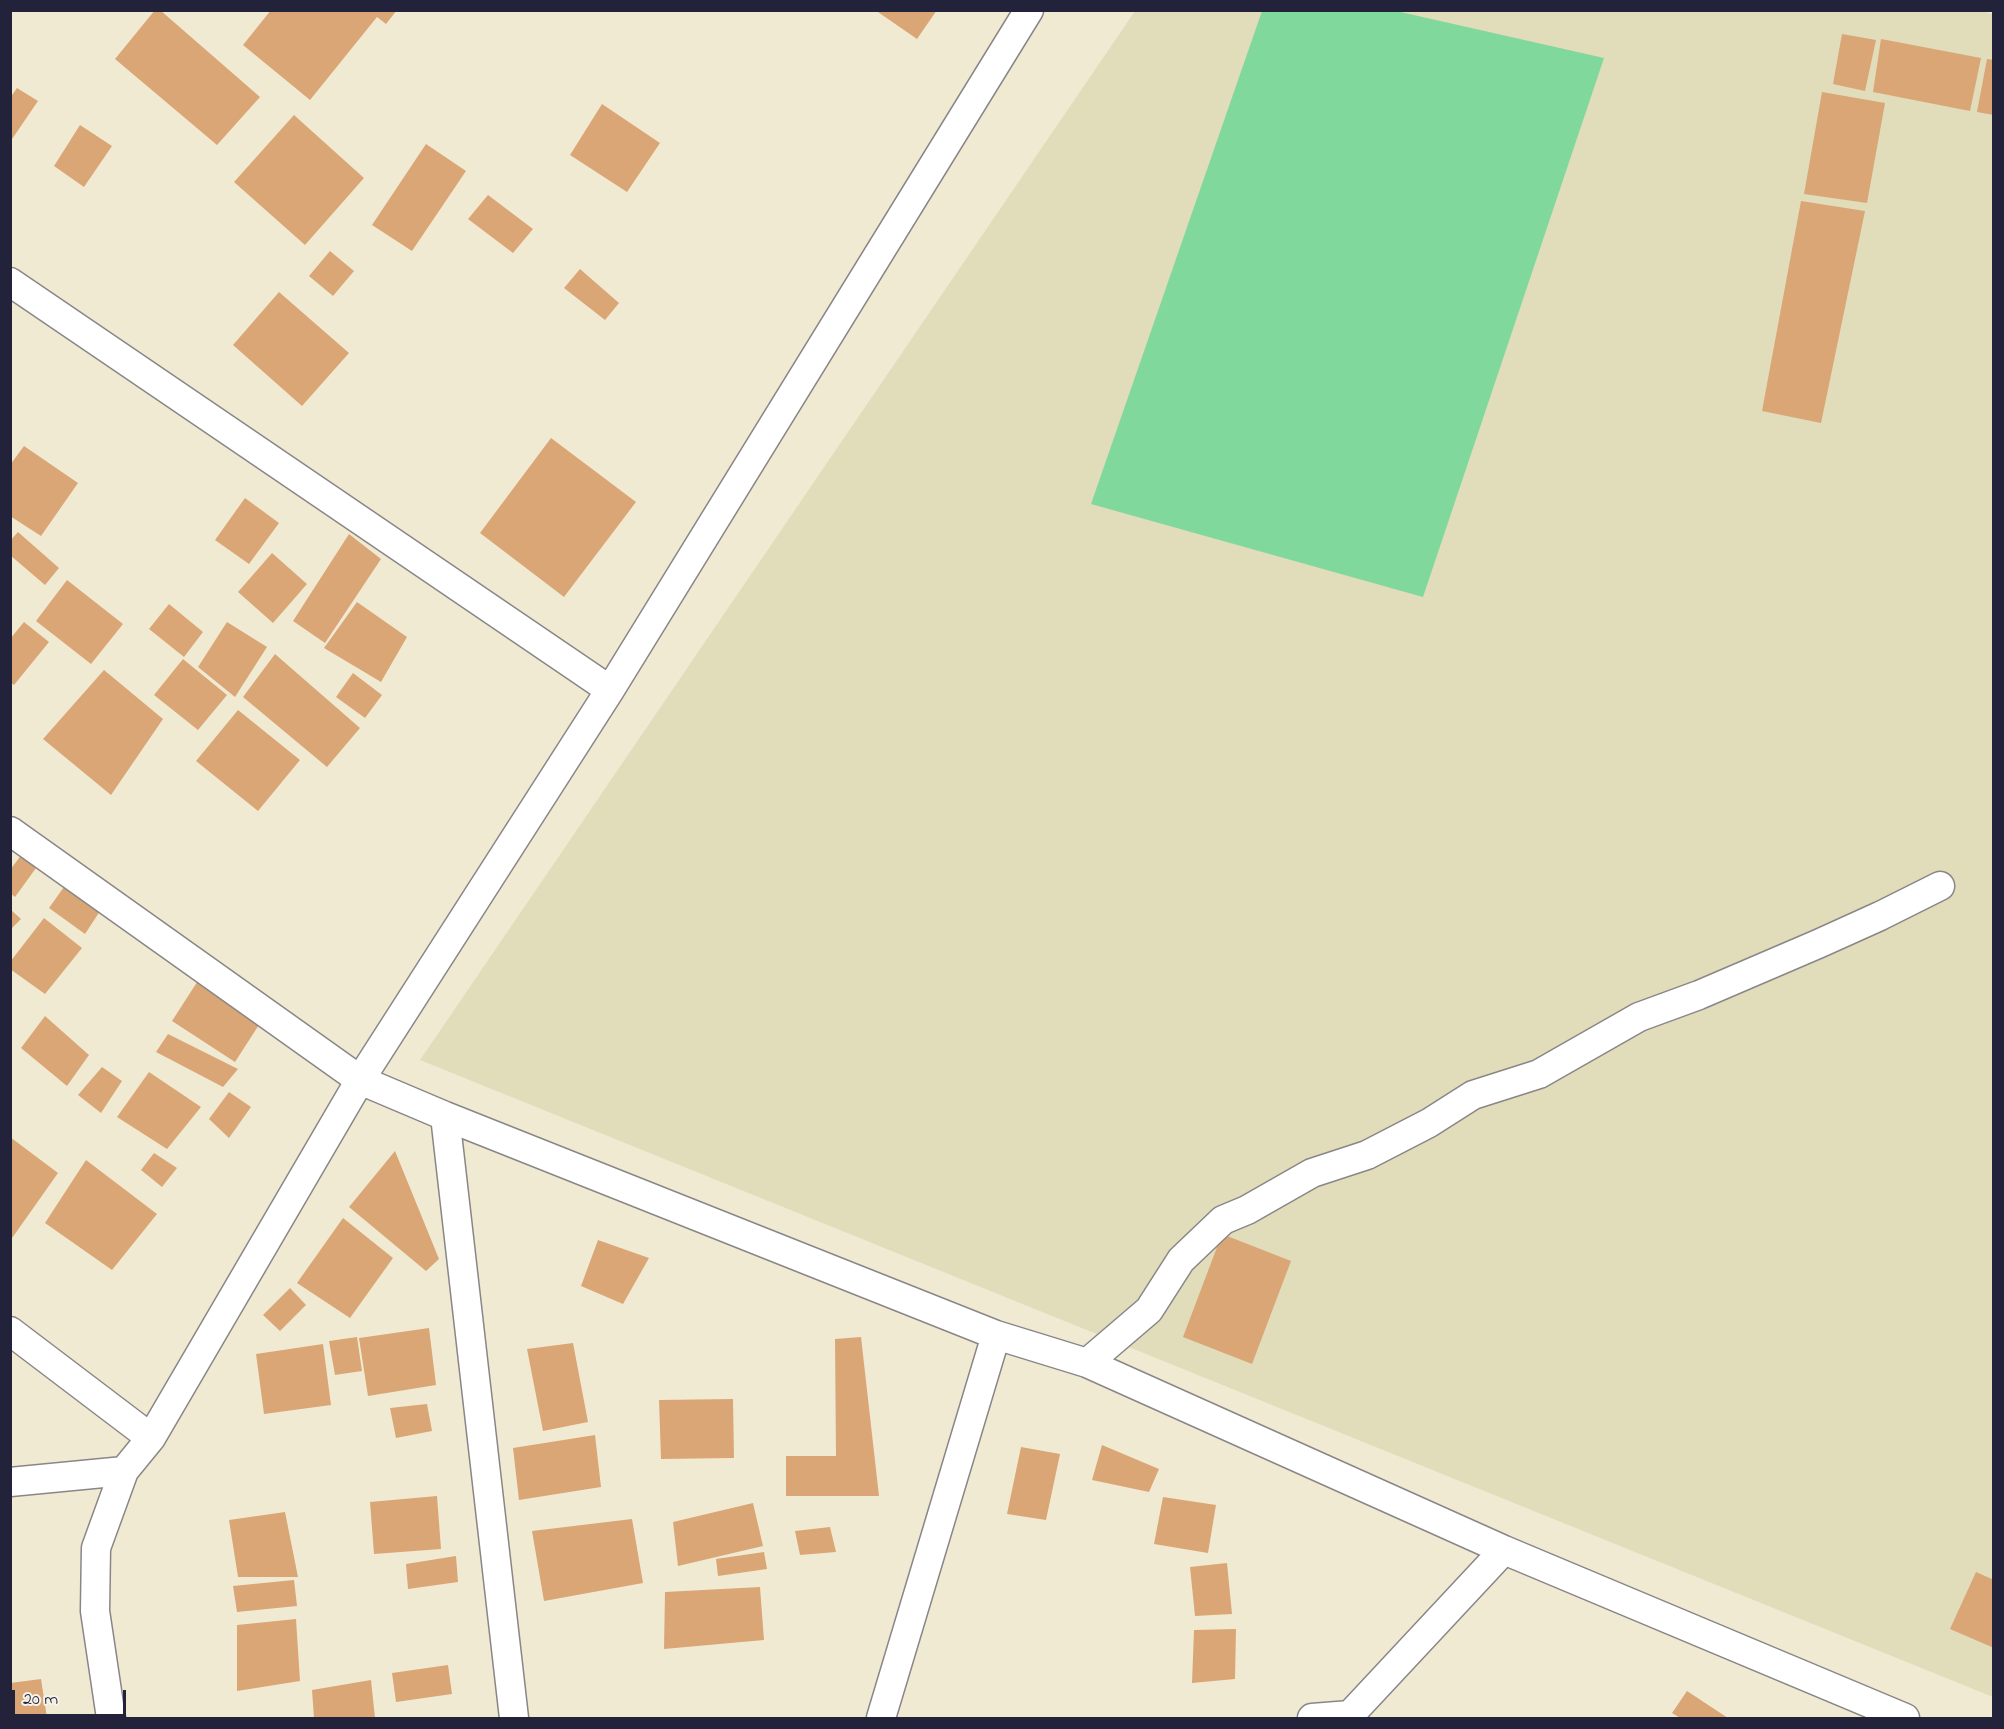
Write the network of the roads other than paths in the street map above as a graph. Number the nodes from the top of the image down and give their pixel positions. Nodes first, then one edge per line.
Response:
1 (1029, 10) edge
2 (10, 282) edge
3 (610, 690) junction
4 (10, 831) edge
5 (1940, 886) dead end
6 (360, 1080) junction
7 (445, 1116) junction
8 (10, 1331) edge
9 (996, 1335) junction
10 (1087, 1363) junction
11 (151, 1438) junction
12 (124, 1471) junction
13 (10, 1482) edge
14 (1504, 1551) junction
15 (1349, 1717) edge
16 (111, 1719) edge
17 (514, 1719) edge
18 (881, 1719) edge
19 (1312, 1719) edge
20 (1905, 1719) edge

1 - 3 street
2 - 3 street
3 - 6 street
4 - 6 street
5 - 10 street
6 - 7 street
6 - 11 street
7 - 9 street
7 - 17 street
8 - 11 street
9 - 10 street
9 - 18 street
10 - 14 street
11 - 12 street
12 - 13 street
12 - 16 street
14 - 15 street
14 - 20 street
15 - 19 street

